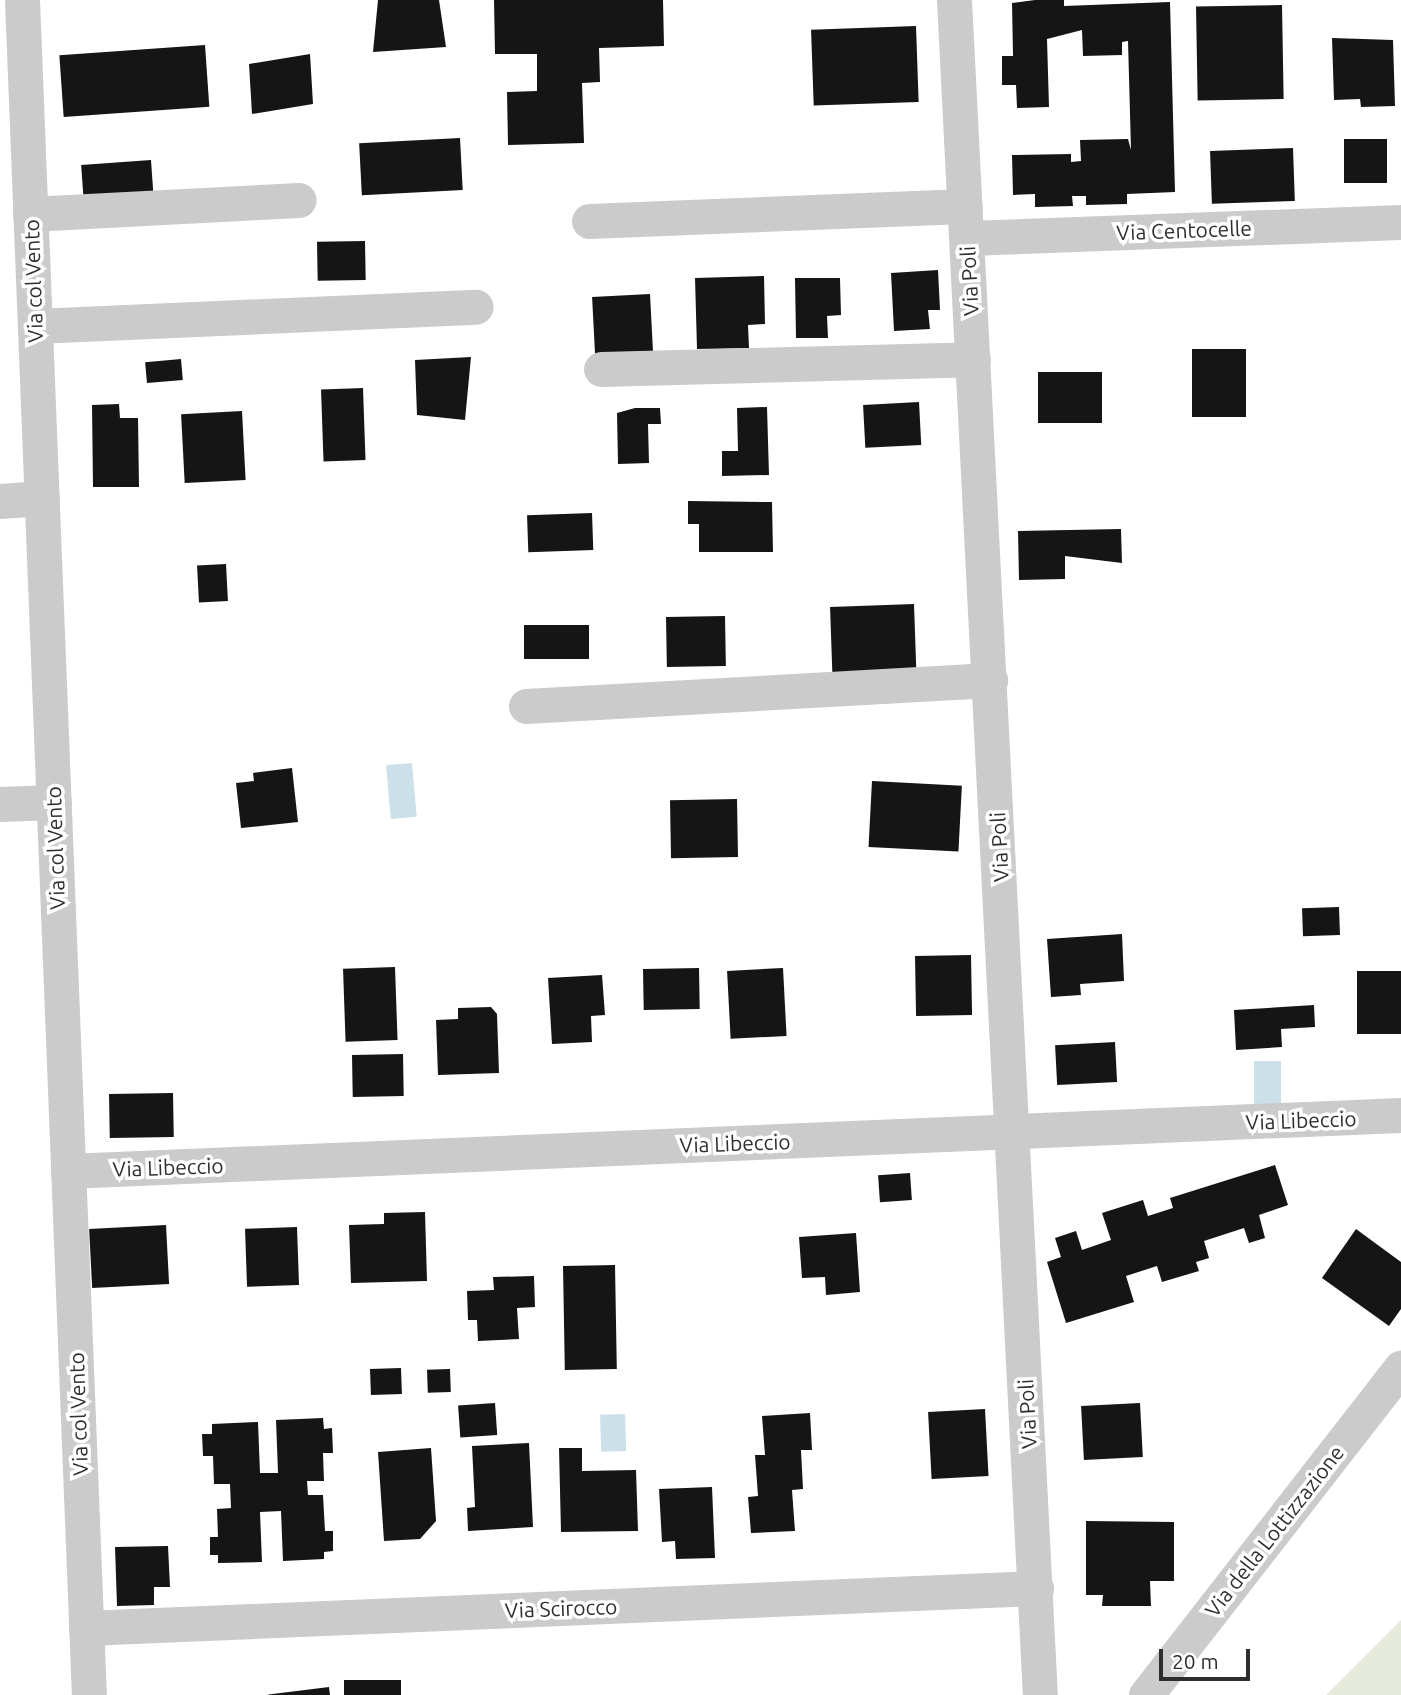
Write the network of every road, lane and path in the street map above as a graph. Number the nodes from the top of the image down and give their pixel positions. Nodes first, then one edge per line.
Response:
1 (22, 0) edge
2 (954, 0) edge
3 (299, 200) dead end
4 (589, 221) dead end
5 (966, 222) junction
6 (1401, 222) edge
7 (20, 232) edge
8 (476, 307) dead end
9 (35, 326) junction
10 (973, 359) junction
11 (601, 369) dead end
12 (42, 498) junction
13 (0, 500) edge
14 (990, 680) junction
15 (526, 706) dead end
16 (54, 802) junction
17 (0, 804) edge
18 (1401, 1115) edge
19 (1014, 1132) junction
20 (68, 1171) junction
21 (1401, 1367) edge
22 (1036, 1588) junction
23 (86, 1628) junction
24 (89, 1695) edge
25 (1040, 1695) edge
26 (1146, 1695) edge

1 - 7 street, Via col Vento
2 - 5 street, Via Poli
3 - 7 street
4 - 5 street, Via Centocelle
5 - 6 street, Via Centocelle
5 - 10 street, Via Poli
7 - 9 street, Via col Vento
8 - 9 street
9 - 12 street, Via col Vento
10 - 11 street
10 - 14 street, Via Poli
12 - 13 street
12 - 16 street, Via col Vento
14 - 15 street
14 - 19 street, Via Poli
16 - 17 street
16 - 20 street, Via col Vento
18 - 19 street, Via Libeccio
19 - 20 street, Via Libeccio
19 - 22 street, Via Poli
20 - 23 street, Via col Vento
21 - 26 street, Via della Lottizzazione
22 - 23 street, Via Scirocco
22 - 25 street, Via Poli
23 - 24 street, Via col Vento

